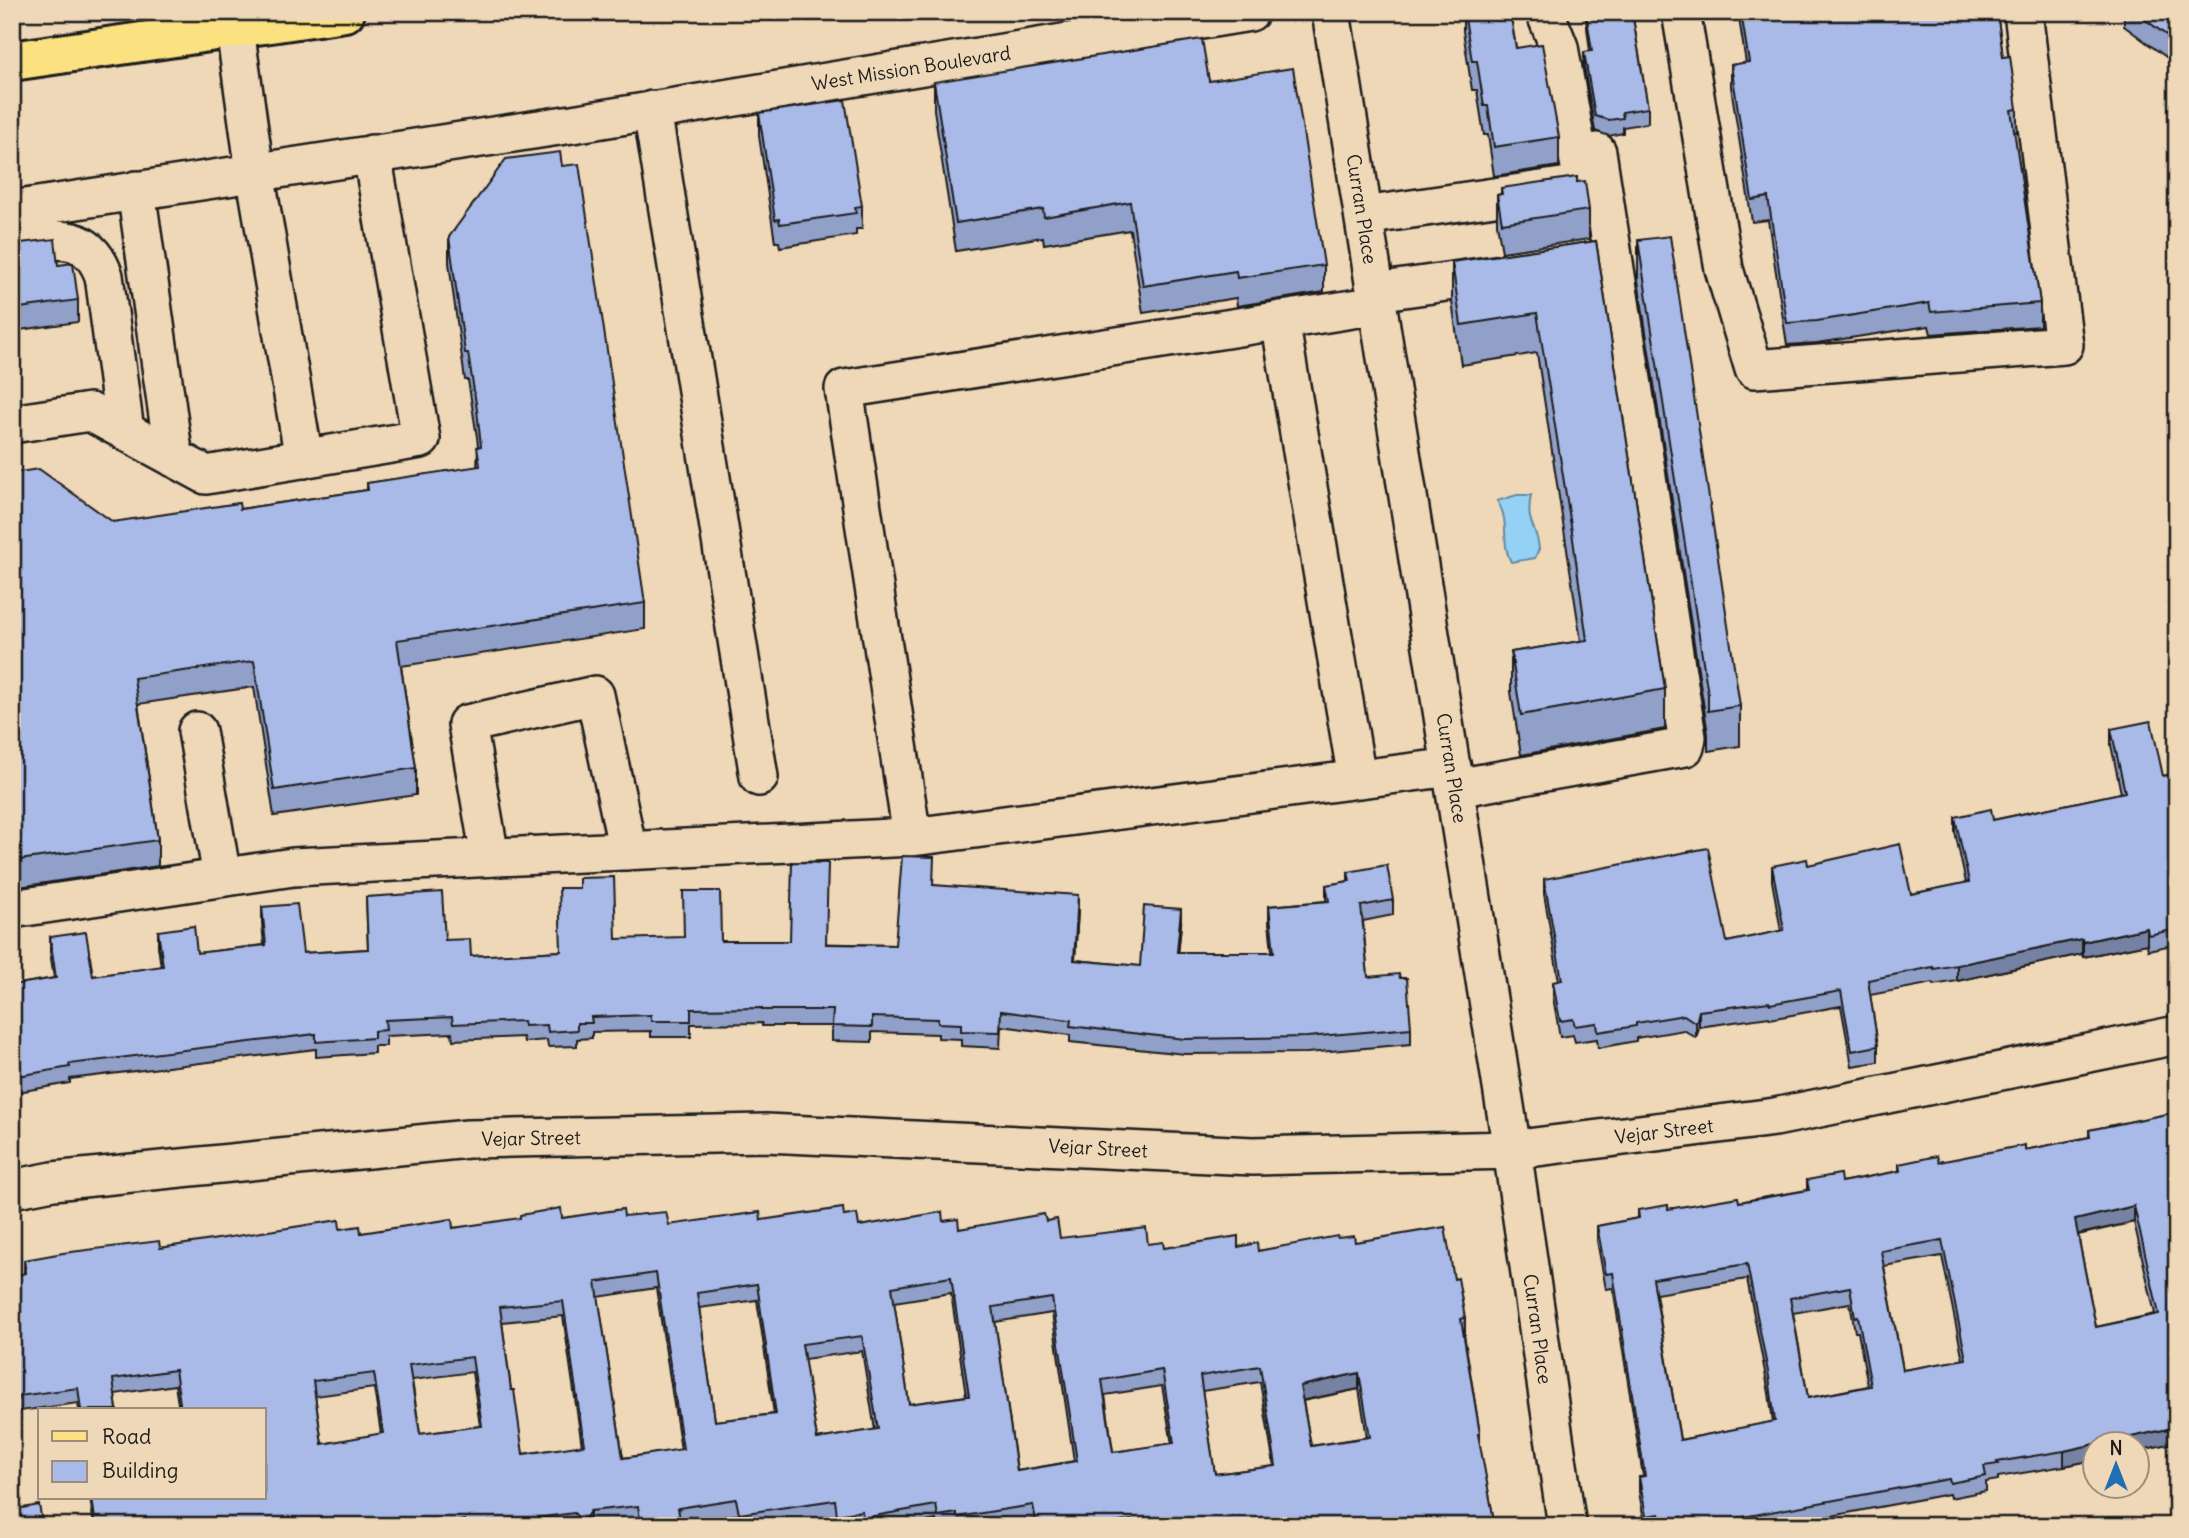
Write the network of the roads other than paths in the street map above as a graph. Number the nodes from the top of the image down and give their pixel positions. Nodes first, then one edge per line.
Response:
1 (345, 12) edge
2 (1250, 12) edge
3 (1331, 12) edge
4 (1545, 12) edge
5 (1681, 12) edge
6 (2023, 12) edge
7 (235, 29) junction
8 (12, 61) edge
9 (652, 110) junction
10 (1597, 152) dead end
11 (372, 154) junction
12 (255, 172) junction
13 (136, 190) junction
14 (12, 210) edge
15 (1364, 216) junction
16 (12, 246) edge
17 (1533, 269) edge
18 (1377, 299) junction
19 (1280, 320) junction
20 (12, 424) edge
21 (125, 431) junction
22 (174, 458) junction
23 (304, 459) junction
24 (197, 731) dead end
25 (759, 777) dead end
26 (1454, 777) junction
27 (1357, 779) junction
28 (912, 837) junction
29 (628, 851) junction
30 (490, 857) junction
31 (222, 877) junction
32 (12, 909) edge
33 (2177, 1035) edge
34 (1512, 1150) junction
35 (12, 1189) edge
36 (1567, 1526) edge

1 - 7 main road
2 - 9 street, West Mission Boulevard
3 - 15 street, Curran Place
4 - 15 street
5 - 6 street
7 - 8 main road
7 - 12 street
9 - 11 street, West Mission Boulevard
9 - 25 street
10 - 26 street
11 - 12 street, West Mission Boulevard
11 - 23 street
12 - 13 street, West Mission Boulevard
12 - 23 street
13 - 14 street, West Mission Boulevard
13 - 22 street
15 - 18 street, Curran Place
16 - 21 street
17 - 18 street
18 - 19 street
18 - 26 street, Curran Place
19 - 27 street
19 - 28 street
20 - 21 street
21 - 22 street
22 - 23 street
24 - 31 street
26 - 27 street
26 - 34 street, Curran Place
27 - 28 street
28 - 29 street
29 - 30 street
29 - 30 street
30 - 31 street
31 - 32 street
33 - 34 street, Vejar Street
34 - 35 street, Vejar Street
34 - 36 street, Curran Place

